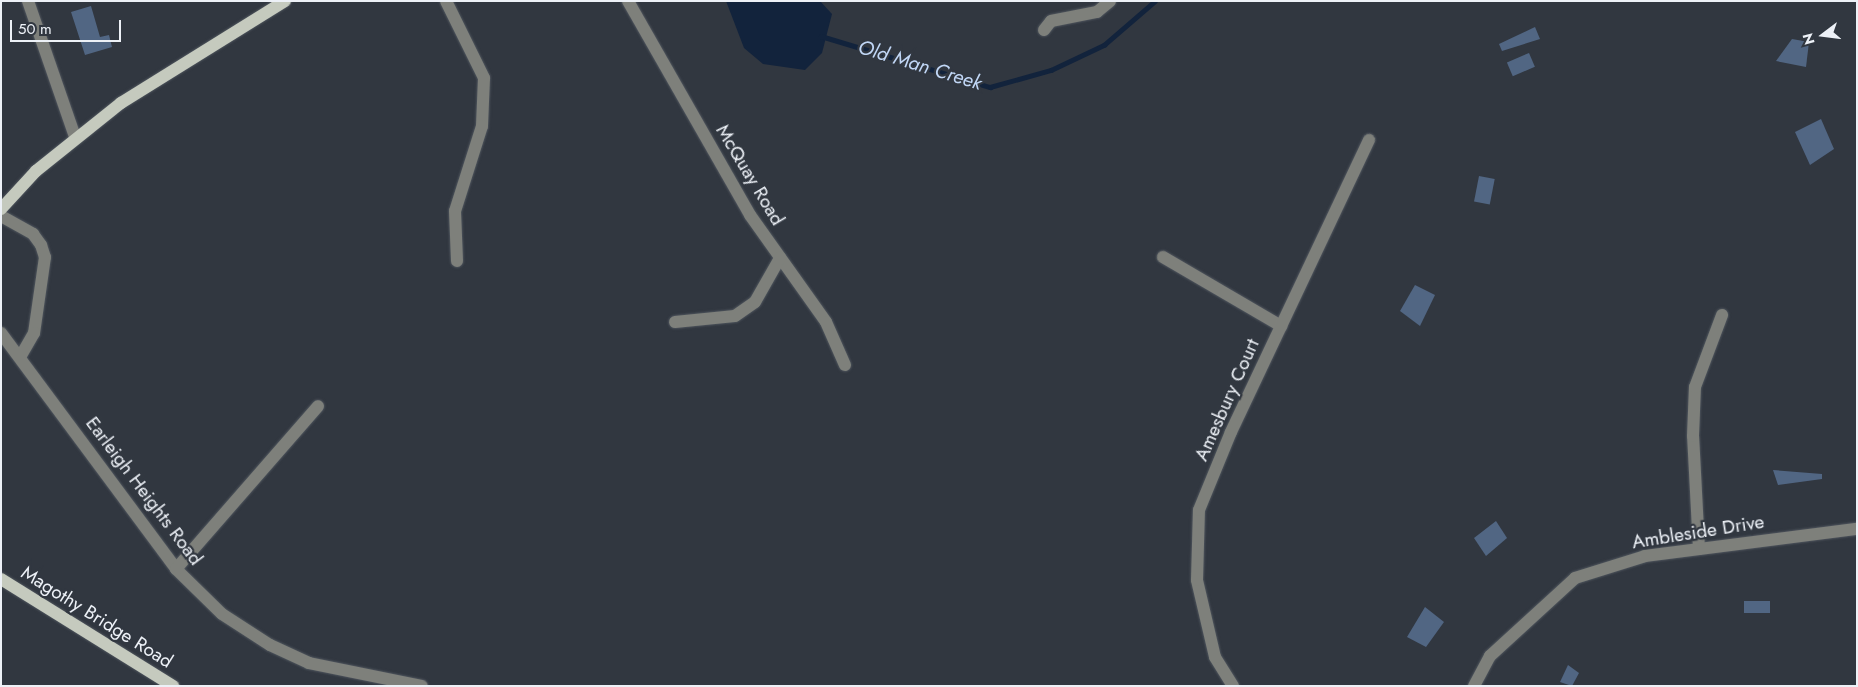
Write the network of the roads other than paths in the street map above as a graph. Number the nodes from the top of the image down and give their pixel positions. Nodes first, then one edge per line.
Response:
1 (28, 1) edge
2 (285, 1) edge
3 (446, 1) edge
4 (628, 1) edge
5 (1110, 1) edge
6 (1044, 30) dead end
7 (75, 137) junction
8 (1368, 140) dead end
9 (1, 209) edge
10 (1, 216) edge
11 (1163, 257) dead end
12 (780, 258) junction
13 (457, 261) dead end
14 (1722, 315) dead end
15 (675, 322) dead end
16 (1281, 326) junction
17 (1, 333) edge
18 (20, 357) junction
19 (845, 365) dead end
20 (318, 406) dead end
21 (1857, 529) edge
22 (1699, 549) junction
23 (176, 569) junction
24 (1, 579) edge
25 (173, 686) edge
26 (422, 686) edge
27 (1233, 686) edge
28 (1474, 686) edge

1 - 7 street
2 - 7 main road
3 - 13 street
4 - 12 street, McQuay Road
5 - 6 street
7 - 9 main road
8 - 16 street, Amesbury Court
10 - 18 street
11 - 16 street
12 - 15 street
12 - 19 street, McQuay Road
14 - 22 street
16 - 27 street, Amesbury Court
17 - 18 street, Earleigh Heights Road
18 - 23 street, Earleigh Heights Road
20 - 23 street
21 - 22 street, Ambleside Drive
22 - 28 street, Ambleside Drive
23 - 26 street, Earleigh Heights Road
24 - 25 main road, Magothy Bridge Road

